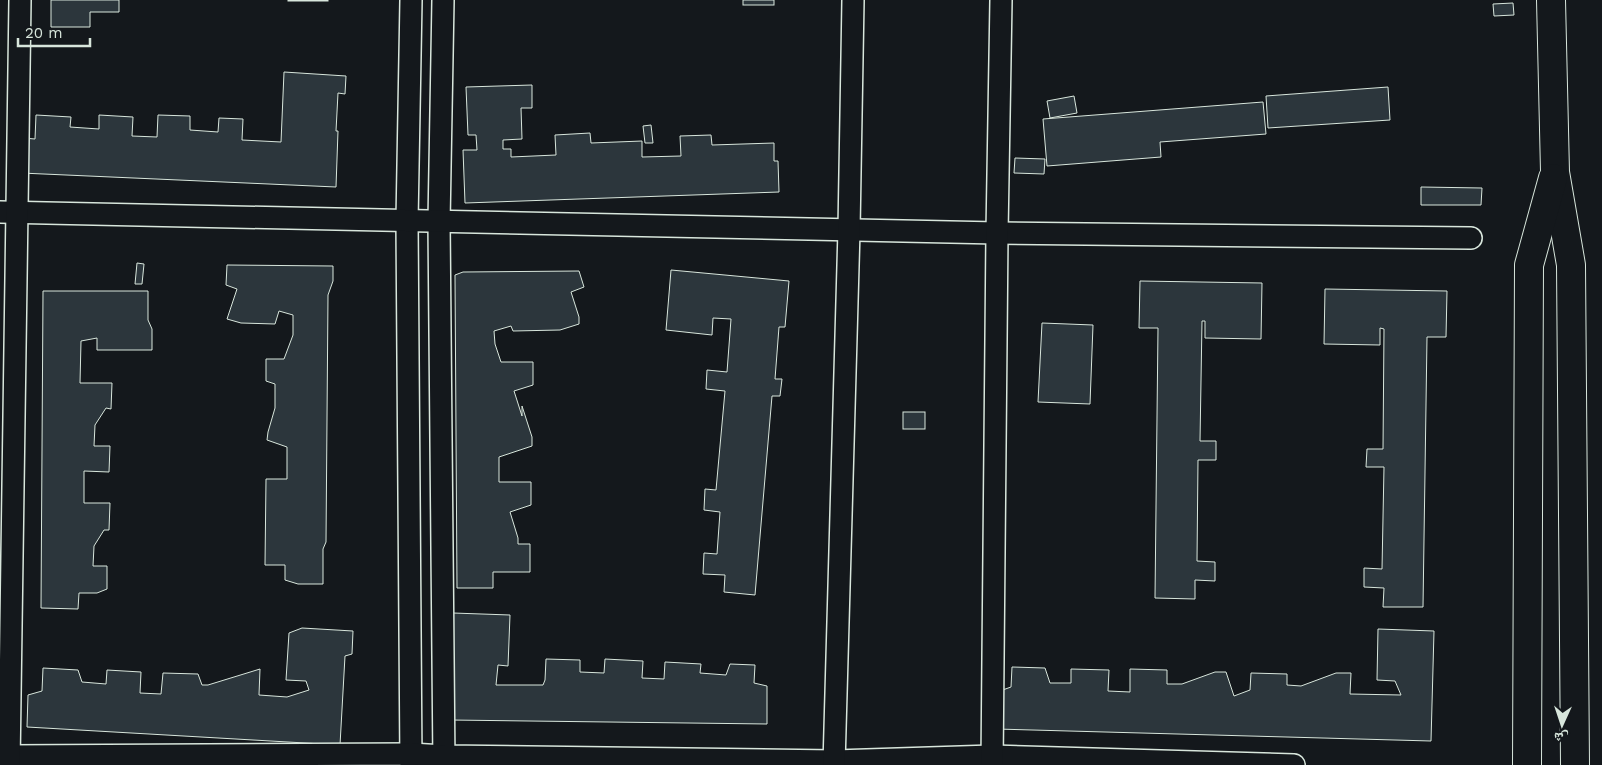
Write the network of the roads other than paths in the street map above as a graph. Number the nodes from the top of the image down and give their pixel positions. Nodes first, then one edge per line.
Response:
1 (20, 0) edge
2 (410, 0) edge
3 (443, 0) edge
4 (853, 0) edge
5 (1001, 0) edge
6 (1551, 0) edge
7 (1555, 172) junction
8 (9, 212) edge
9 (407, 221) junction
10 (439, 222) junction
11 (849, 230) junction
12 (997, 233) junction
13 (1471, 238) dead end
14 (9, 760) edge
15 (411, 760) edge
16 (444, 761) edge
17 (992, 761) edge
18 (834, 763) edge
19 (1152, 763) edge
20 (1294, 765) edge
21 (1527, 765) edge
22 (1575, 765) edge

1 - 8 street
2 - 9 street
3 - 10 street
4 - 11 street
5 - 12 street
6 - 7 main road
7 - 21 main road
7 - 22 main road
8 - 9 street
8 - 14 street
9 - 10 street
9 - 15 street
10 - 11 street
10 - 16 street
11 - 12 street
11 - 18 street
12 - 13 street
12 - 17 street
14 - 15 street
15 - 16 street
16 - 18 street
17 - 18 street
17 - 19 street
19 - 20 street

